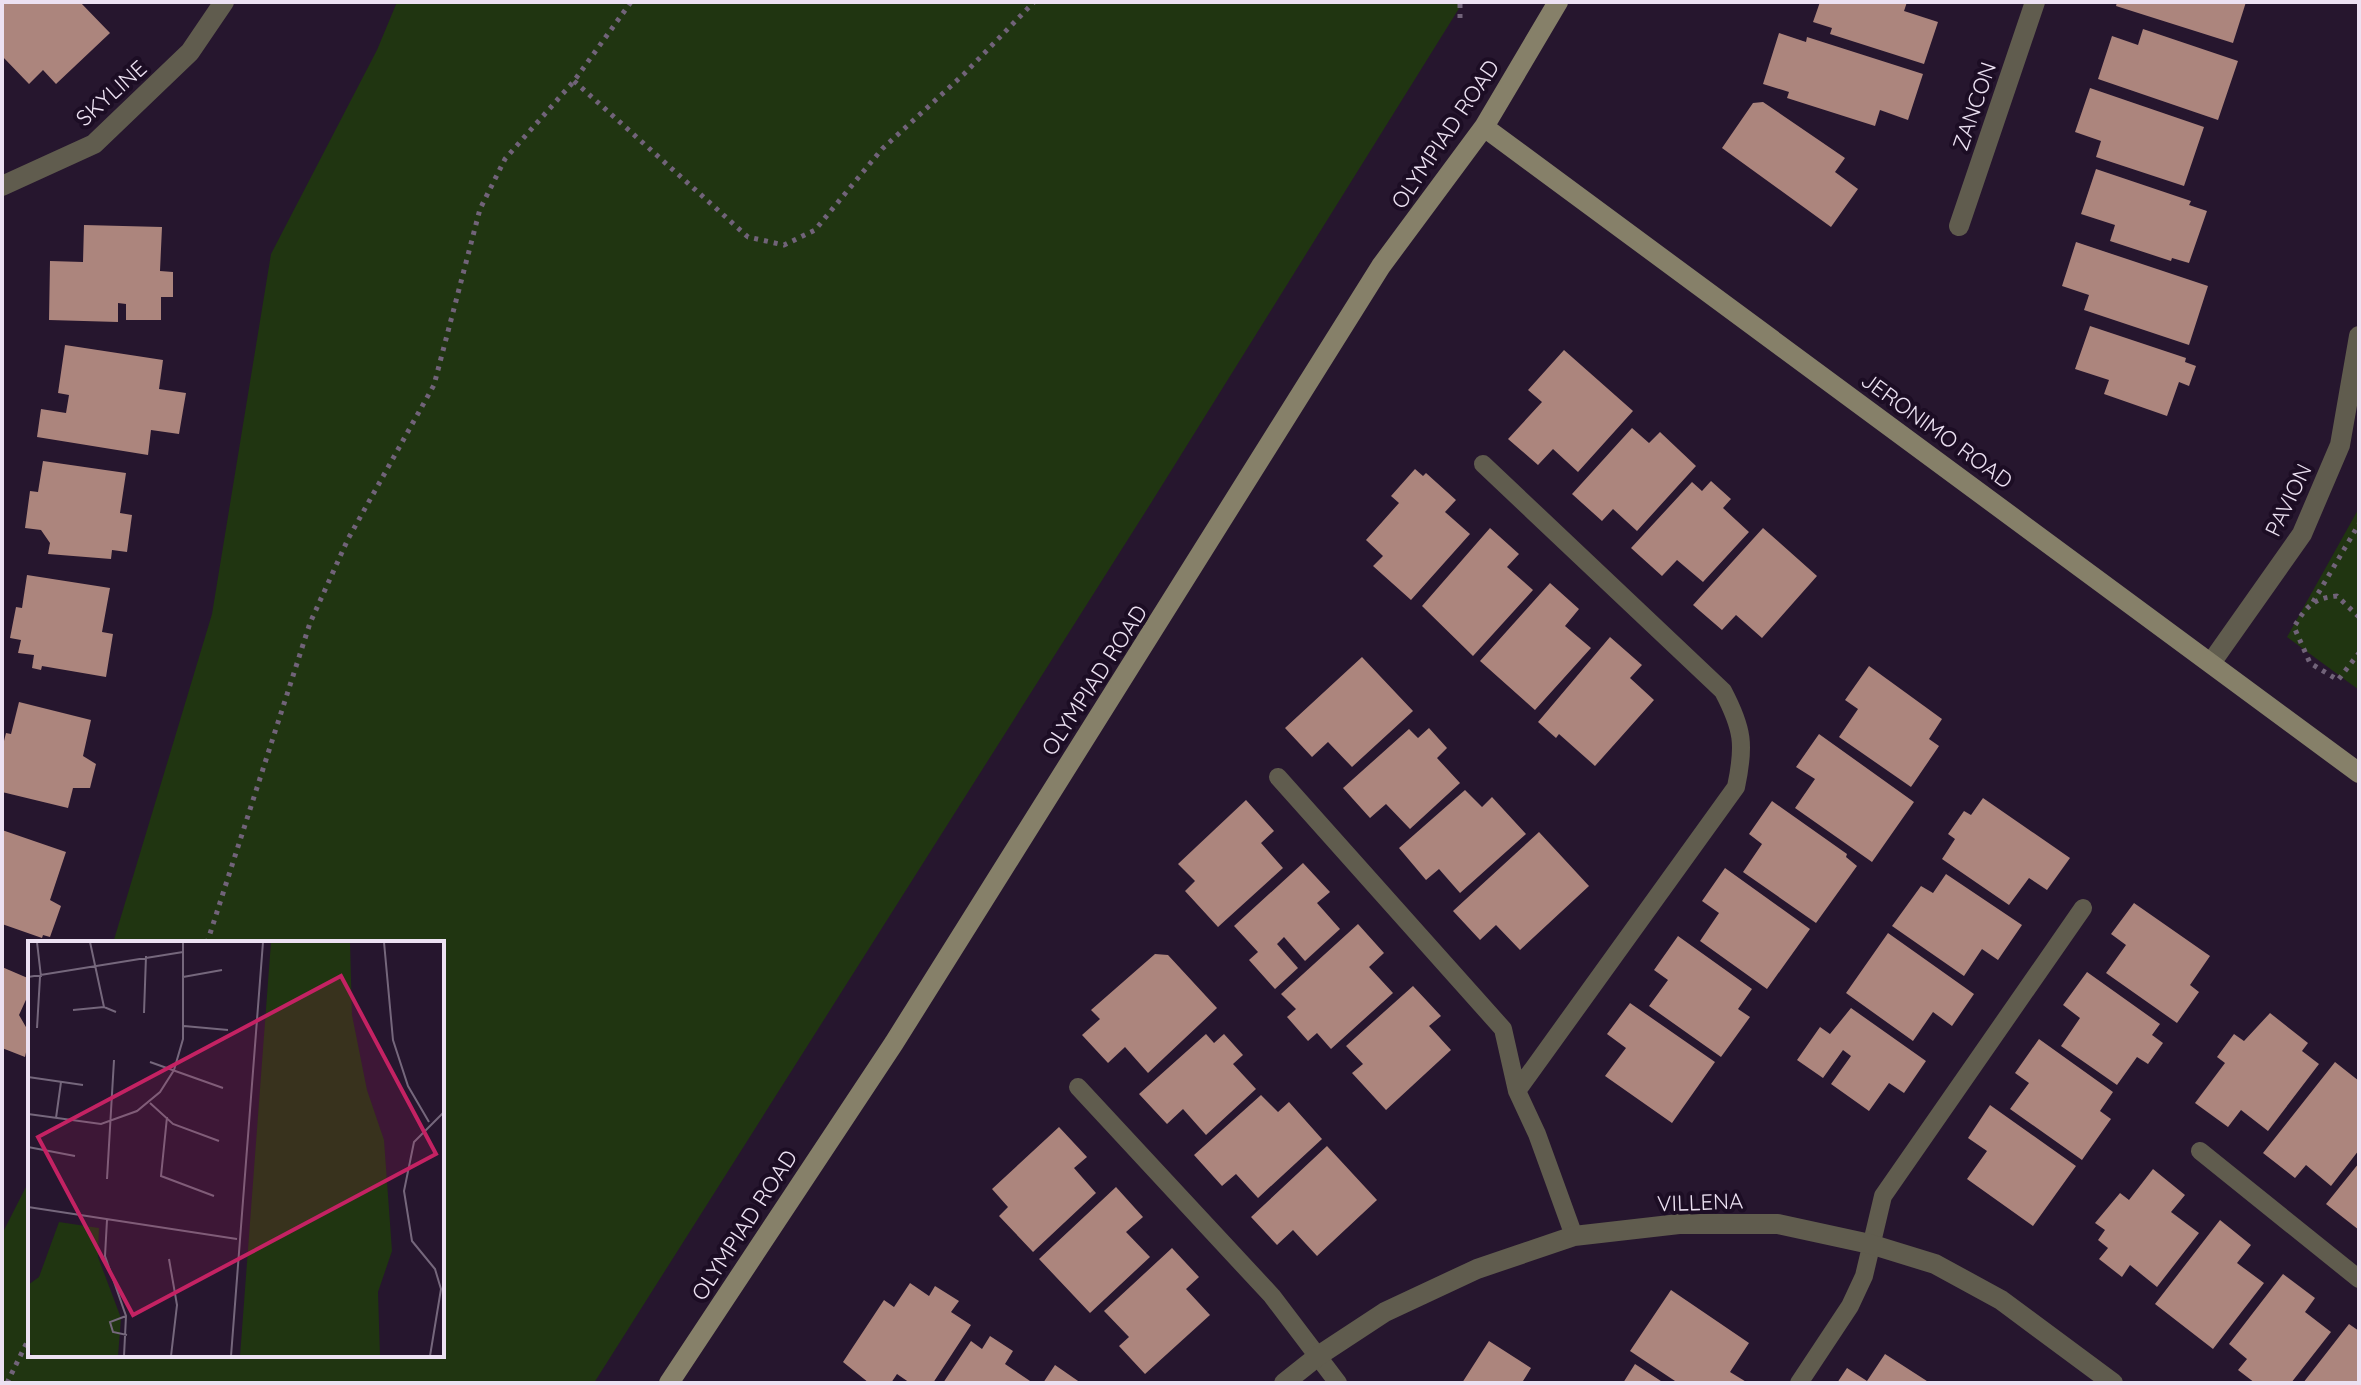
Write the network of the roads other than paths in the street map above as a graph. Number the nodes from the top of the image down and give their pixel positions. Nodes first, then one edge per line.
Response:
1 (224, 2) edge
2 (1558, 2) edge
3 (2035, 2) edge
4 (1484, 127) junction
5 (2, 186) edge
6 (1959, 226) dead end
7 (2359, 336) edge
8 (1483, 464) dead end
9 (2211, 663) junction
10 (2359, 773) edge
11 (1278, 777) dead end
12 (2083, 908) dead end
13 (1078, 1087) dead end
14 (1517, 1091) junction
15 (2200, 1151) dead end
16 (1574, 1236) junction
17 (1870, 1244) junction
18 (2359, 1279) edge
19 (1318, 1356) junction
20 (669, 1383) edge
21 (1284, 1383) edge
22 (1338, 1383) edge
23 (1799, 1383) edge
24 (2113, 1383) edge

1 - 5 street, SKYLINE
2 - 4 main road, OLYMPIAD ROAD
3 - 6 street, ZANCON
4 - 9 main road, JERONIMO ROAD
4 - 20 main road, OLYMPIAD ROAD
7 - 9 street, PAVION
8 - 14 lane
9 - 10 main road, JERONIMO ROAD
11 - 14 lane
12 - 17 lane
13 - 19 lane
14 - 16 lane
15 - 18 lane
16 - 17 street, VILLENA
16 - 19 street, VILLENA
17 - 23 lane
17 - 24 street, VILLENA
19 - 21 street, VILLENA
19 - 22 lane

